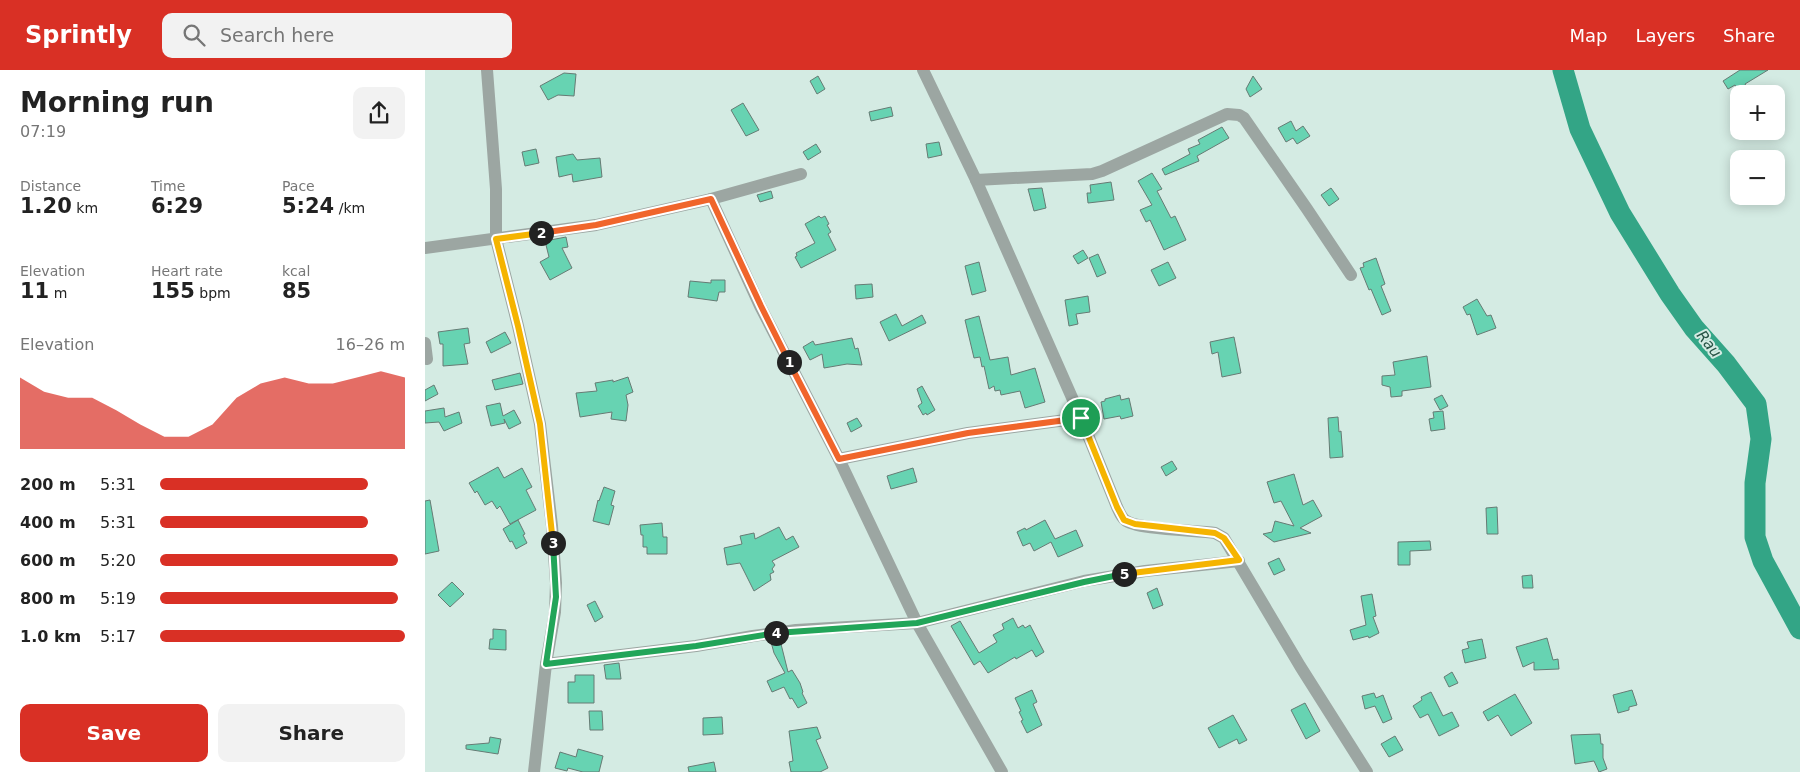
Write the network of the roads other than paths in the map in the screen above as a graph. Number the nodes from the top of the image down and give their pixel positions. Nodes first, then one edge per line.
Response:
1 (487, 70) edge
2 (923, 70) edge
3 (801, 174) dead end
4 (976, 180) junction
5 (711, 199) junction
6 (496, 239) junction
7 (425, 248) edge
8 (1351, 275) dead end
9 (425, 343) edge
10 (427, 359) dead end
11 (1081, 418) junction
12 (839, 459) junction
13 (1239, 560) junction
14 (917, 623) junction
15 (546, 664) junction
16 (534, 772) edge
17 (1002, 772) edge
18 (1367, 772) edge

1 - 6 street
2 - 4 street
3 - 5 street
4 - 8 street
4 - 11 street
5 - 6 street
5 - 12 street
6 - 7 street
6 - 15 street
9 - 10 street
11 - 12 street
11 - 13 street
12 - 14 street
13 - 14 street
13 - 18 street
14 - 15 street
14 - 17 street
15 - 16 street

